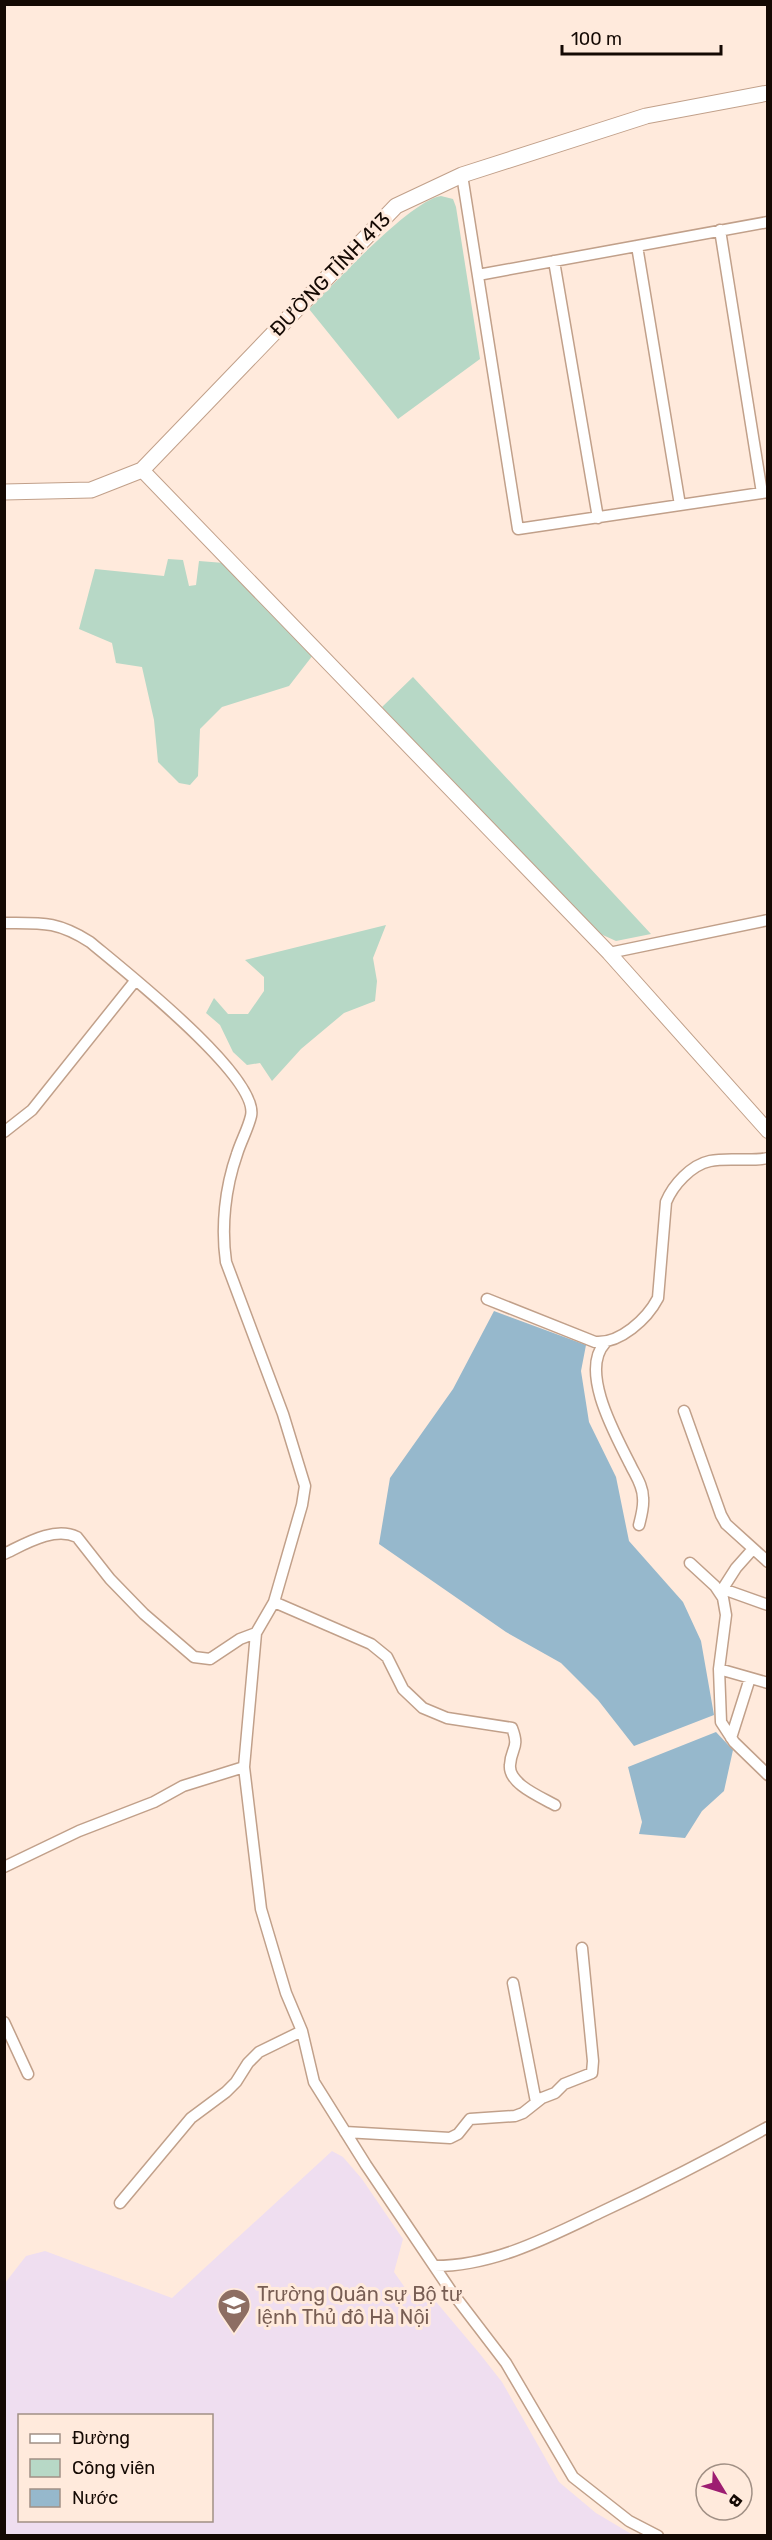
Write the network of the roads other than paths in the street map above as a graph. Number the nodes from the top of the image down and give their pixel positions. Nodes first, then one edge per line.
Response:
1 (768, 93) edge
2 (462, 175) junction
3 (768, 222) edge
4 (720, 230) junction
5 (638, 246) junction
6 (554, 261) junction
7 (478, 275) junction
8 (142, 470) junction
9 (4, 492) edge
10 (765, 493) edge
11 (680, 505) junction
12 (598, 518) junction
13 (768, 920) edge
14 (4, 923) edge
15 (609, 953) junction
16 (135, 981) junction
17 (768, 1131) edge
18 (4, 1132) edge
19 (768, 1158) edge
20 (487, 1299) dead end
21 (605, 1343) junction
22 (684, 1411) dead end
23 (639, 1526) dead end
24 (752, 1550) junction
25 (4, 1554) edge
26 (768, 1562) edge
27 (690, 1563) dead end
28 (722, 1591) junction
29 (274, 1602) junction
30 (768, 1605) edge
31 (256, 1633) junction
32 (718, 1669) junction
33 (750, 1678) junction
34 (768, 1683) edge
35 (731, 1738) junction
36 (244, 1767) junction
37 (768, 1775) edge
38 (555, 1805) dead end
39 (4, 1867) edge
40 (582, 1948) dead end
41 (513, 1983) dead end
42 (4, 2022) edge
43 (302, 2031) junction
44 (28, 2074) dead end
45 (536, 2102) junction
46 (768, 2127) edge
47 (345, 2132) junction
48 (120, 2203) dead end
49 (435, 2266) junction
50 (658, 2535) edge

1 - 2 main road, ĐƯỜNG TỈNH 413
2 - 7 street
2 - 8 main road, ĐƯỜNG TỈNH 413
3 - 4 street
4 - 5 street
4 - 10 street
5 - 6 street
5 - 11 street
6 - 7 street
6 - 12 street
7 - 12 street
8 - 9 main road, ĐƯỜNG TỈNH 413
8 - 15 street
10 - 11 street
11 - 12 street
13 - 15 street
14 - 16 street
15 - 17 street
16 - 18 street
16 - 29 street
19 - 21 street
20 - 21 street
21 - 23 street
22 - 24 street
24 - 26 street
24 - 28 street
25 - 31 street
27 - 28 street
28 - 30 street
28 - 32 street
29 - 31 street
29 - 38 street
31 - 36 street
32 - 33 street
32 - 35 street
33 - 34 street
33 - 35 street
35 - 37 street
36 - 39 street
36 - 43 street
40 - 45 street
41 - 45 street
42 - 44 street
43 - 47 street
43 - 48 street
45 - 47 street
46 - 49 street
47 - 49 street
49 - 50 street

